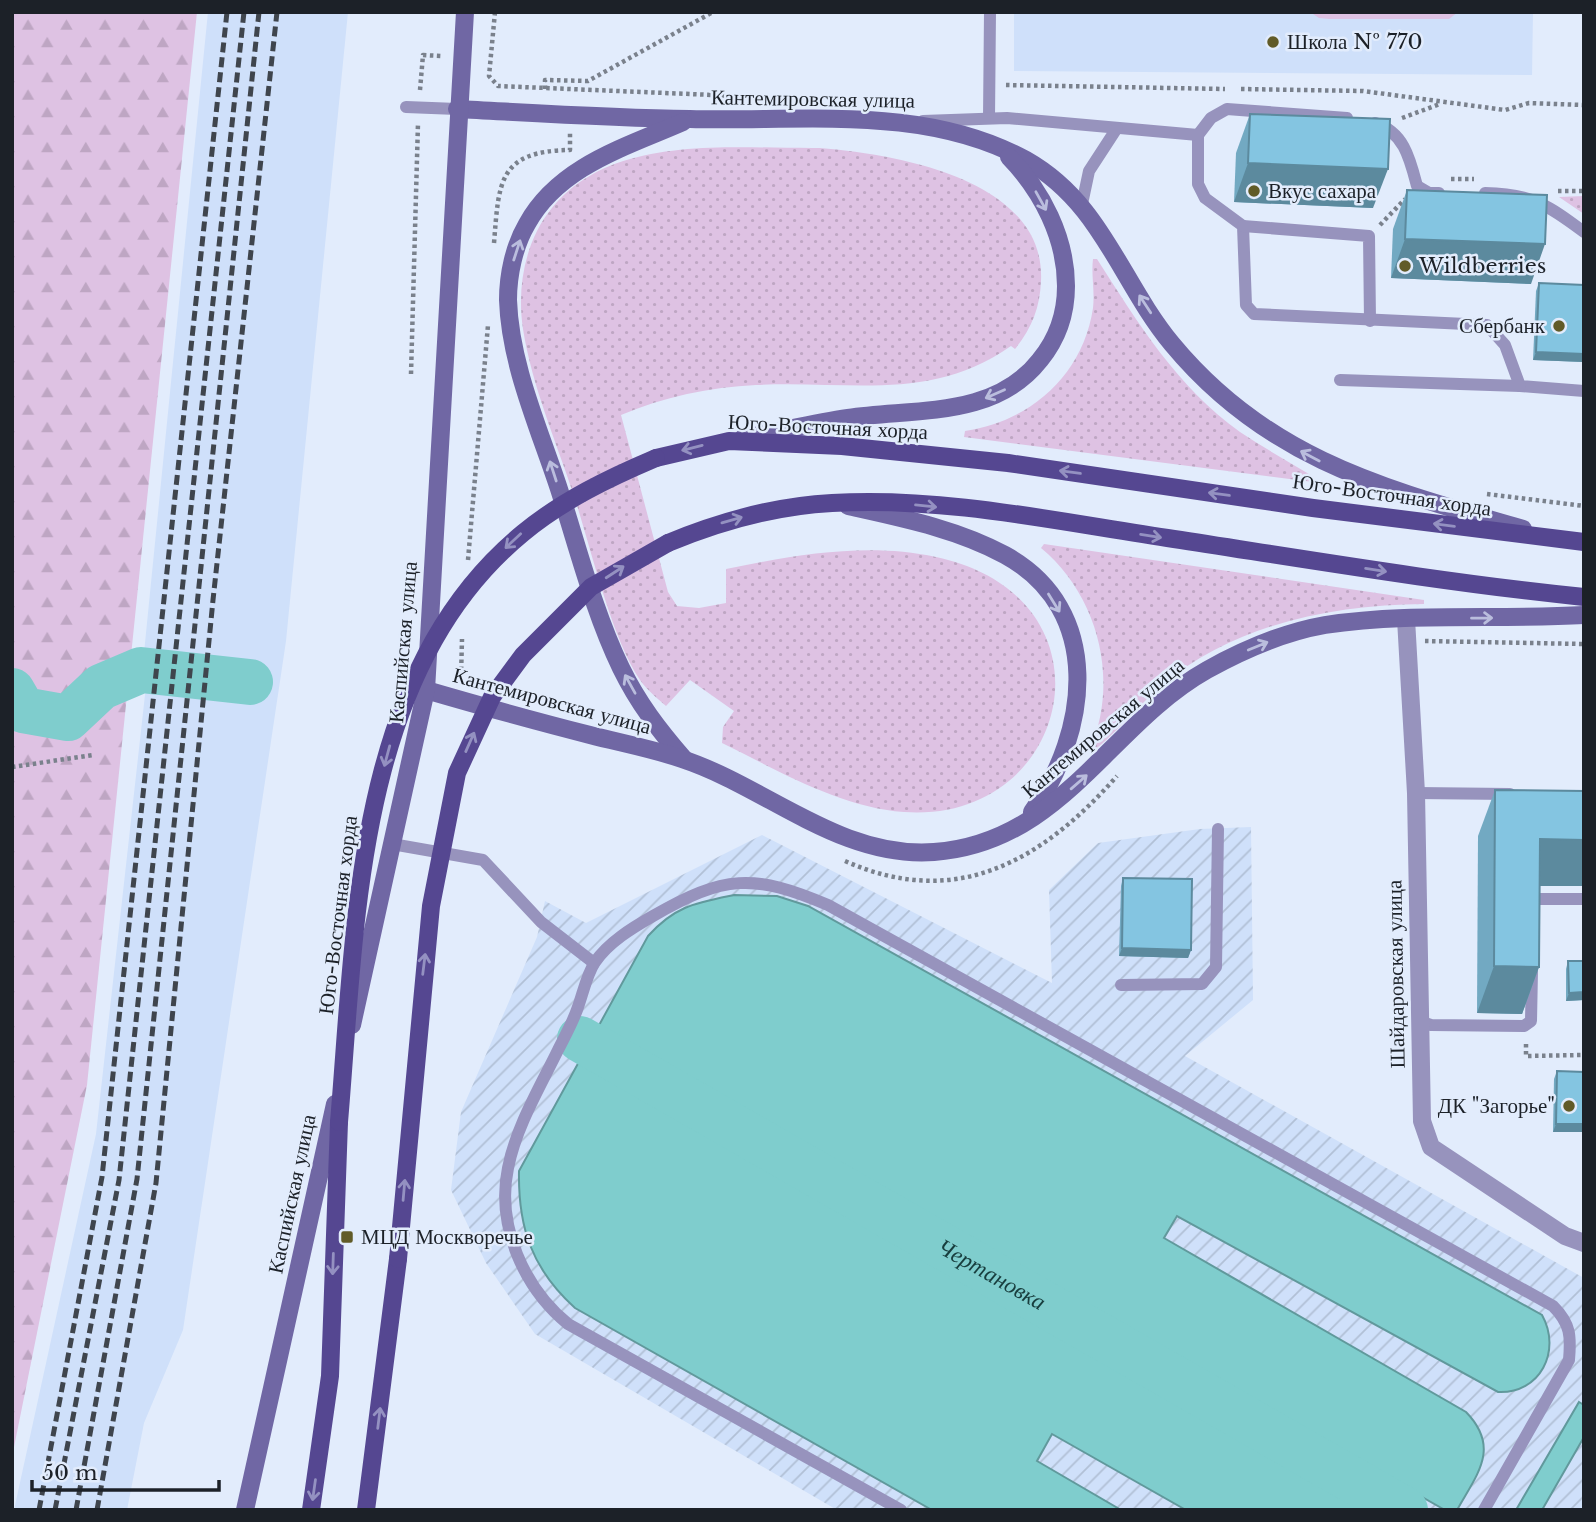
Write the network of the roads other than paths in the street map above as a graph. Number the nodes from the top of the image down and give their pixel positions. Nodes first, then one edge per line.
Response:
1 (465, 12) edge
2 (990, 12) edge
3 (412, 107) road end
4 (457, 109) junction
5 (989, 118) junction
6 (689, 119) junction
7 (902, 122) junction
8 (1117, 128) junction
9 (1198, 135) junction
10 (999, 148) junction
11 (1457, 193) edge
12 (1470, 193) edge
13 (1082, 204) junction
14 (1243, 226) junction
15 (1584, 232) edge
16 (1370, 321) junction
17 (1340, 380) dead end
18 (1520, 386) junction
19 (1584, 391) edge
20 (729, 441) junction
21 (833, 503) junction
22 (1560, 540) junction
23 (1584, 542) edge
24 (1584, 597) edge
25 (1584, 615) edge
26 (1406, 619) junction
27 (426, 690) junction
28 (684, 759) junction
29 (1416, 793) junction
30 (1519, 794) edge
31 (1024, 823) junction
32 (1218, 829) dead end
33 (392, 844) junction
34 (1584, 899) edge
35 (1532, 926) edge
36 (1532, 953) edge
37 (594, 963) junction
38 (1121, 985) dead end
39 (1419, 1021) junction
40 (1584, 1243) edge
41 (1570, 1344) junction
42 (1584, 1349) edge
43 (245, 1510) edge
44 (311, 1510) edge
45 (366, 1510) edge
46 (901, 1510) edge
47 (1484, 1510) edge

1 - 4 main road, Каспийская улица
2 - 5 lane
3 - 4 lane
4 - 6 main road, Кантемировская улица
4 - 27 main road, Каспийская улица
5 - 7 lane
5 - 8 lane
6 - 7 main road, Кантемировская улица
28 -> 6 main road
7 - 10 main road, Кантемировская улица
8 - 9 lane
8 - 13 lane
9 - 11 lane
9 - 14 lane
10 - 13 main road, Кантемировская улица
10 -> 20 main road
12 - 15 lane
22 -> 13 main road, Кантемировская улица
14 - 16 lane
14 - 16 lane
16 - 18 lane
17 - 18 lane
18 - 19 lane
22 -> 20 main road, Юго-Восточная хорда
20 -> 44 main road, Юго-Восточная хорда, bridge
21 -> 24 main road
21 -> 31 main road
45 -> 21 main road, bridge
22 - 23 main road, Юго-Восточная хорда
26 -> 25 main road, Кантемировская улица
26 - 29 street, Шайдаровская улица
31 -> 26 main road, Кантемировская улица
27 - 28 main road, Кантемировская улица
27 - 33 main road, Каспийская улица
28 - 31 main road, Кантемировская улица
29 - 30 lane
29 - 39 street, Шайдаровская улица
32 - 38 lane
33 - 37 lane
33 - 43 main road, Каспийская улица
34 - 35 lane
36 - 39 lane
37 - 41 lane
37 - 46 lane
39 - 40 street, Шайдаровская улица
41 - 42 lane
41 - 47 lane

